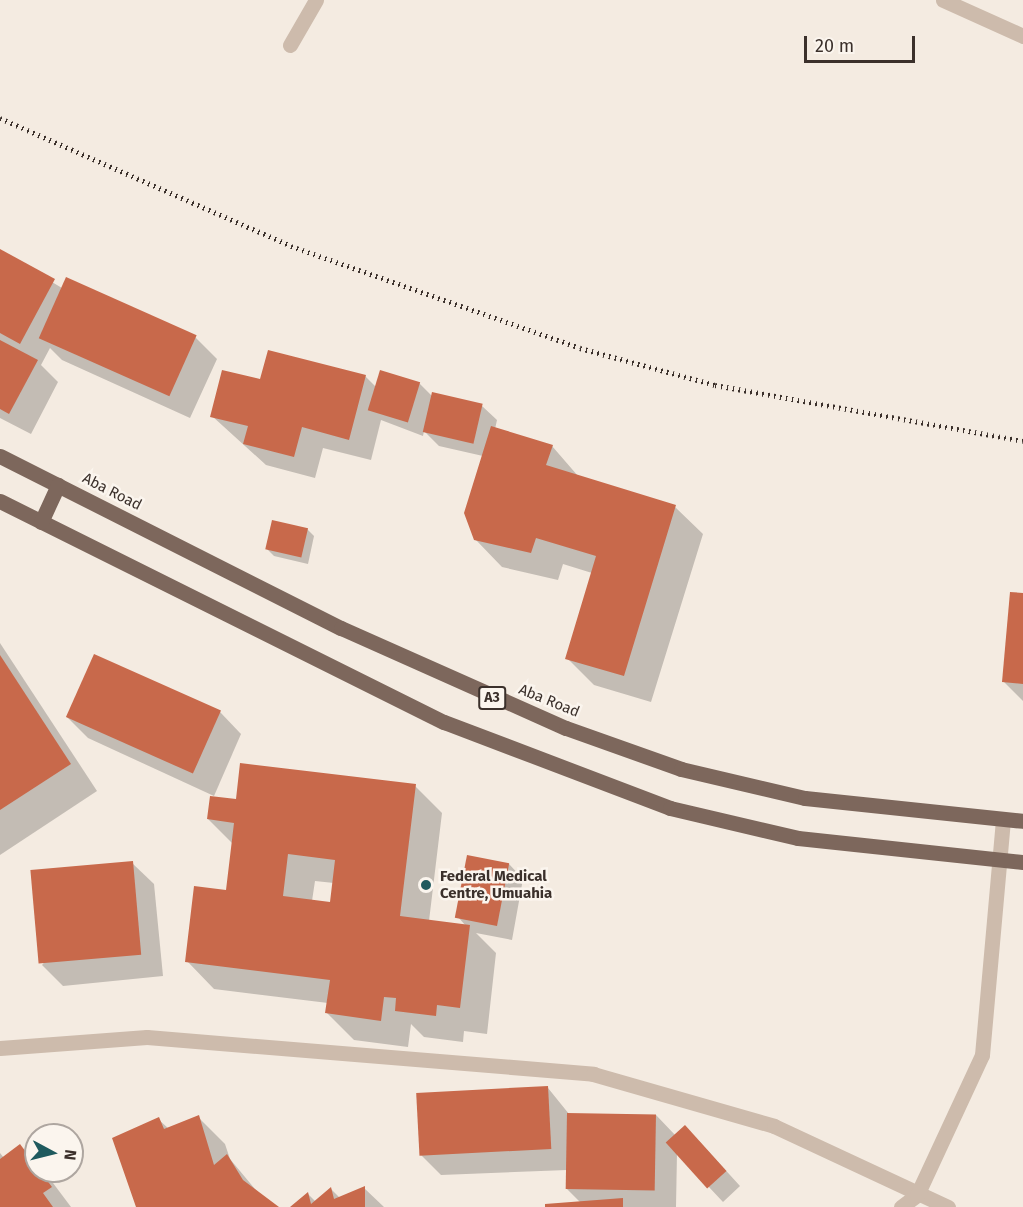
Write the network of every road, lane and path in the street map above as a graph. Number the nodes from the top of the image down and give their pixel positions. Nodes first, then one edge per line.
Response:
1 (316, 0) edge
2 (943, 0) edge
3 (1023, 36) edge
4 (290, 45) dead end
5 (0, 456) edge
6 (58, 485) junction
7 (0, 501) edge
8 (41, 522) junction
9 (1003, 820) junction
10 (1023, 821) edge
11 (1000, 861) junction
12 (1023, 862) edge
13 (0, 1048) edge
14 (917, 1194) junction
15 (902, 1207) edge
16 (948, 1207) edge

1 - 4 street
2 - 3 street
5 - 6 main road, Aba Road / A3
6 - 8 main road
6 - 9 main road, Aba Road / A3
7 - 8 main road
8 - 11 main road
9 - 10 main road, Aba Road / A3
9 - 11 street
11 - 12 main road
11 - 14 street
13 - 14 street
14 - 15 street
14 - 16 street

